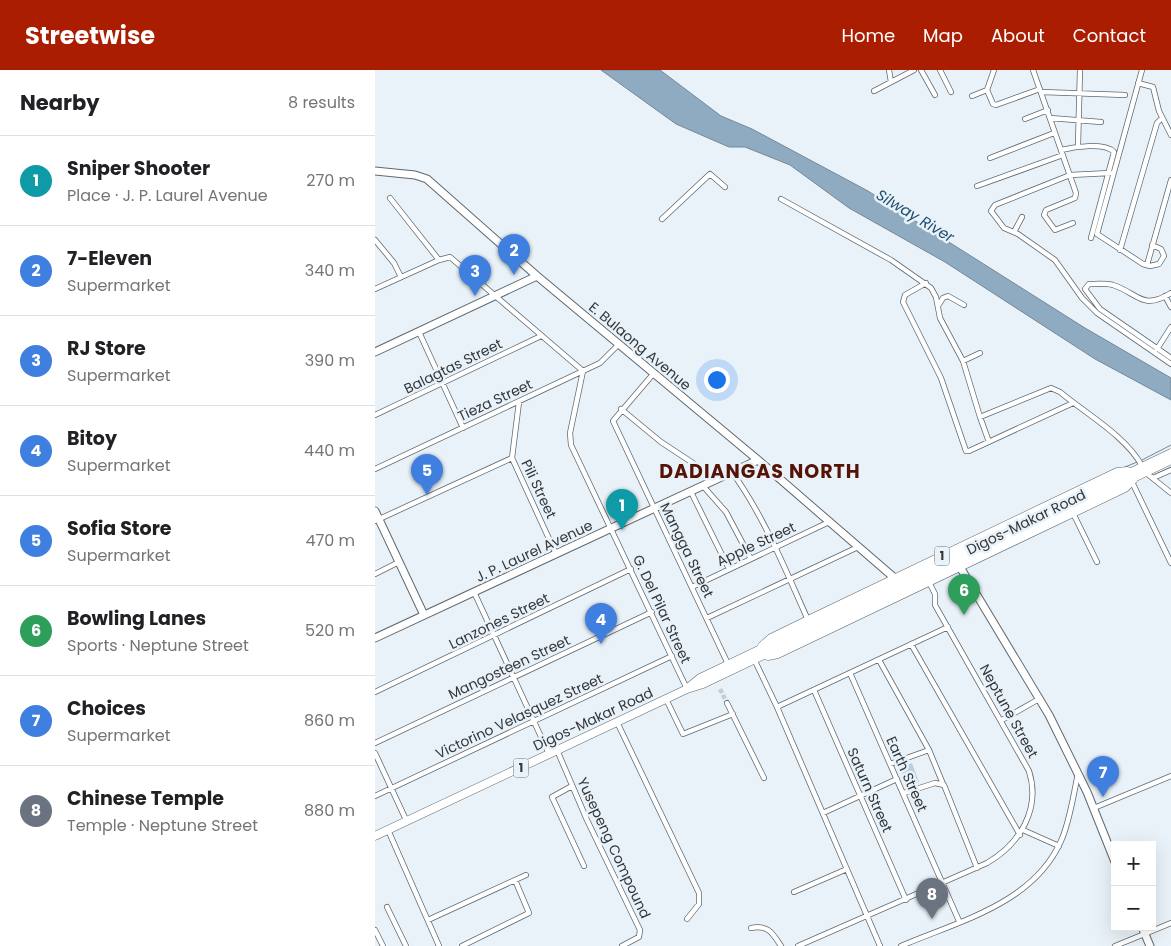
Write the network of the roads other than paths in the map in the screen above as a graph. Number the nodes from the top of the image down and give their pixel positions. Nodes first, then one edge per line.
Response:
1 (889, 70) edge
2 (914, 70) edge
3 (921, 70) edge
4 (940, 70) edge
5 (994, 70) edge
6 (1033, 70) edge
7 (1080, 70) edge
8 (1142, 70) edge
9 (891, 82) junction
10 (1138, 84) junction
11 (987, 90) junction
12 (1041, 90) junction
13 (874, 91) dead end
14 (951, 92) dead end
15 (1080, 93) junction
16 (1125, 94) dead end
17 (935, 95) dead end
18 (972, 96) dead end
19 (1048, 110) junction
20 (1050, 118) junction
21 (1162, 118) junction
22 (1025, 119) dead end
23 (1079, 120) junction
24 (1101, 122) dead end
25 (1054, 133) junction
26 (1171, 135) edge
27 (1078, 146) junction
28 (1062, 153) junction
29 (990, 158) dead end
30 (375, 171) edge
31 (1110, 173) junction
32 (1069, 175) junction
33 (1171, 180) edge
34 (977, 186) dead end
35 (725, 187) dead end
36 (390, 198) dead end
37 (781, 199) dead end
38 (1022, 217) dead end
39 (662, 219) dead end
40 (1073, 223) dead end
41 (1014, 232) junction
42 (1091, 238) dead end
43 (375, 240) edge
44 (1152, 245) junction
45 (1121, 250) junction
46 (439, 260) junction
47 (1147, 265) junction
48 (537, 276) junction
49 (401, 277) junction
50 (926, 283) junction
51 (375, 289) edge
52 (1171, 293) edge
53 (496, 296) junction
54 (1165, 296) junction
55 (964, 304) dead end
56 (937, 306) junction
57 (1171, 307) edge
58 (1171, 327) edge
59 (419, 332) junction
60 (541, 336) junction
61 (619, 344) junction
62 (1157, 348) junction
63 (375, 352) edge
64 (980, 353) dead end
65 (1171, 358) edge
66 (963, 361) junction
67 (1171, 364) edge
68 (583, 371) junction
69 (654, 373) junction
70 (442, 384) junction
71 (519, 402) junction
72 (1073, 403) junction
73 (621, 409) junction
74 (375, 415) edge
75 (981, 417) junction
76 (463, 428) junction
77 (989, 442) junction
78 (1171, 453) edge
79 (512, 458) junction
80 (758, 460) junction
81 (1171, 460) edge
82 (375, 469) edge
83 (1171, 470) edge
84 (1140, 471) junction
85 (732, 472) junction
86 (1153, 478) junction
87 (715, 481) junction
88 (1132, 482) junction
89 (703, 486) junction
90 (691, 492) junction
91 (1171, 493) edge
92 (655, 508) junction
93 (375, 511) edge
94 (1073, 513) junction
95 (377, 520) edge
96 (829, 522) junction
97 (611, 528) junction
98 (858, 546) junction
99 (775, 547) junction
100 (951, 552) junction
101 (556, 554) junction
102 (751, 559) junction
103 (399, 562) junction
104 (1097, 562) dead end
105 (1171, 563) edge
106 (960, 567) junction
107 (631, 569) junction
108 (729, 569) junction
109 (375, 574) edge
110 (895, 578) junction
111 (790, 580) junction
112 (929, 582) junction
113 (692, 586) junction
114 (910, 591) junction
115 (474, 592) junction
116 (652, 612) junction
117 (424, 615) junction
118 (707, 618) junction
119 (808, 620) junction
120 (948, 627) junction
121 (495, 636) junction
122 (375, 638) edge
123 (911, 644) junction
124 (672, 656) junction
125 (754, 656) junction
126 (879, 660) junction
127 (728, 664) junction
128 (850, 673) junction
129 (513, 677) junction
130 (687, 688) junction
131 (814, 690) junction
132 (375, 692) edge
133 (666, 698) junction
134 (1040, 698) junction
135 (727, 703) tunnel mouth
136 (777, 707) junction
137 (733, 714) junction
138 (534, 720) junction
139 (1002, 720) junction
140 (617, 722) junction
141 (375, 743) edge
142 (557, 750) junction
143 (929, 750) junction
144 (375, 754) edge
145 (549, 754) junction
146 (890, 764) junction
147 (1078, 774) junction
148 (1171, 776) edge
149 (763, 778) dead end
150 (897, 779) junction
151 (944, 785) junction
152 (572, 786) junction
153 (392, 789) junction
154 (904, 793) junction
155 (860, 795) junction
156 (375, 796) edge
157 (1093, 808) junction
158 (823, 813) junction
159 (407, 822) junction
160 (388, 830) junction
161 (1023, 830) junction
162 (1020, 835) junction
163 (375, 836) edge
164 (1059, 846) junction
165 (1111, 852) edge
166 (584, 866) dead end
167 (977, 868) junction
168 (847, 869) junction
169 (527, 875) dead end
170 (515, 880) junction
171 (942, 884) junction
172 (793, 892) dead end
173 (906, 900) junction
174 (387, 907) dead end
175 (867, 915) junction
176 (687, 919) dead end
177 (428, 920) junction
178 (959, 921) junction
179 (1171, 923) edge
180 (1156, 927) edge
181 (751, 928) dead end
182 (375, 930) edge
183 (1141, 931) edge
184 (1143, 931) edge
185 (383, 946) edge
186 (406, 946) edge
187 (439, 946) edge
188 (462, 946) edge
189 (622, 946) edge
190 (781, 946) edge
191 (798, 946) edge
192 (881, 946) edge
193 (901, 946) edge
194 (1115, 946) edge
195 (1150, 946) edge

1 - 9 street
2 - 9 street
3 - 17 street
4 - 14 street
5 - 11 street
6 - 12 street
7 - 15 street
8 - 10 street
9 - 13 street
10 - 21 street
10 - 45 street
11 - 12 street
11 - 18 street
12 - 15 street
12 - 19 street
15 - 16 street
15 - 23 street
19 - 20 street
19 - 22 street
20 - 23 street
20 - 25 street
21 - 26 street
21 - 45 street
23 - 24 street
23 - 27 street
25 - 28 street
25 - 29 street
27 - 28 street
27 - 31 street
28 - 32 street
28 - 34 street
30 - 48 main road, E. Bulaong Avenue
31 - 32 street
31 - 42 street
32 - 40 street
32 - 41 street
33 - 44 street
35 - 39 street
36 - 46 street
37 - 50 street
38 - 41 street
41 - 67 street
43 - 49 street
44 - 47 street
44 - 47 street
45 - 47 street
46 - 49 street
46 - 53 street
48 - 53 main road
48 - 61 main road, E. Bulaong Avenue
49 - 51 street
50 - 56 street
50 - 77 street
52 - 54 street
53 - 59 main road
53 - 60 street
54 - 57 street
54 - 62 street
55 - 56 street
56 - 66 street
58 - 62 street
59 - 63 main road
59 - 70 street
60 - 68 street
60 - 70 street, Balagtas Street
61 - 68 street, Tieza Street
61 - 69 main road, E. Bulaong Avenue
62 - 65 street
64 - 66 street
66 - 75 street
68 - 71 street, Tieza Street
68 - 97 street, G. Del Pilar Street
69 - 73 street
69 - 80 main road, E. Bulaong Avenue
70 - 74 street, Balagtas Street
70 - 76 street
71 - 76 street, Tieza Street
71 - 79 street, Pili Street
72 - 75 street
72 - 77 street
72 - 84 street
73 - 87 street
73 - 92 street, Mangga Street
75 - 77 street
76 - 82 street, Tieza Street
78 - 84 main road, Digos-Makar Road / 1
79 - 95 street
79 - 101 street, Pili Street
80 - 85 main road, J. P. Laurel Avenue
80 - 96 main road, E. Bulaong Avenue
81 - 84 main road, Digos-Makar Road / 1
83 - 86 street
84 - 86 street
84 - 88 main road, Digos-Makar Road / 1
84 - 100 main road, Digos-Makar Road / 1
84 - 125 main road, Digos-Makar Road / 1
85 - 87 main road, J. P. Laurel Avenue
85 - 99 street
86 - 91 street
87 - 89 main road, J. P. Laurel Avenue
88 - 94 main road, Digos-Makar Road / 1
88 - 105 street
89 - 90 main road, J. P. Laurel Avenue
89 - 102 street
90 - 92 main road, J. P. Laurel Avenue
90 - 108 street
92 - 97 main road, J. P. Laurel Avenue
92 - 113 street, Mangga Street
93 - 95 main road
94 - 104 street
94 - 106 main road, Digos-Makar Road / 1
95 - 103 main road
96 - 98 main road, E. Bulaong Avenue
96 - 99 street, Apple Street
97 - 101 main road, J. P. Laurel Avenue
97 - 107 street, G. Del Pilar Street
98 - 110 main road, E. Bulaong Avenue
98 - 111 street
99 - 102 street, Apple Street
99 - 111 street
100 - 106 main road
100 - 110 main road, Digos-Makar Road / 1
101 - 115 main road, J. P. Laurel Avenue
102 - 108 street, Apple Street
103 - 109 street
103 - 117 main road
106 - 112 main road, Digos-Makar Road / 1
106 - 134 main road
107 - 116 street, G. Del Pilar Street
107 - 121 street, Lanzones Street
108 - 113 street, Apple Street
110 - 114 main road, E. Bulaong Avenue
110 - 119 main road, Digos-Makar Road / 1
111 - 118 street
111 - 119 street
112 - 114 main road, Digos-Makar Road / 1
112 - 120 street, Neptune Street
113 - 118 street, Mangga Street
114 - 125 main road, Digos-Makar Road / 1
115 - 117 main road, J. P. Laurel Avenue
115 - 121 street
116 - 124 street, G. Del Pilar Street
116 - 129 street, Mangosteen Street
117 - 122 main road, J. P. Laurel Avenue
118 - 127 street, Mangga Street
119 - 125 main road, Digos-Makar Road / 1
120 - 123 street
120 - 139 street, Neptune Street
121 - 129 street
121 - 132 street, Lanzones Street
123 - 126 street
123 - 162 street
124 - 130 street, G. Del Pilar Street
124 - 138 street, Victorino Velasquez Street
125 - 127 main road, Digos-Makar Road / 1
125 - 130 main road, Digos-Makar Road / 1
125 - 136 street
126 - 128 street
126 - 143 street
127 - 130 main road, Digos-Makar Road / 1
128 - 131 street
128 - 146 street, Earth Street
129 - 138 street
129 - 141 street, Mangosteen Street
130 - 133 main road, Digos-Makar Road / 1
131 - 136 street
131 - 155 street, Saturn Street
133 - 137 street
133 - 140 main road, Digos-Makar Road / 1
134 - 139 street
134 - 147 main road
135 - 137 street
136 - 158 street
137 - 149 street
138 - 145 street
138 - 153 street, Victorino Velasquez Street
139 - 161 street, Neptune Street
140 - 142 main road, Digos-Makar Road / 1
140 - 176 street
142 - 145 main road, Digos-Makar Road / 1
142 - 152 street, Yusepeng Compound
143 - 146 street
143 - 151 street
144 - 153 street
145 - 159 main road, Digos-Makar Road / 1
146 - 150 street, Earth Street
147 - 157 main road
147 - 164 street
148 - 157 street
150 - 154 street, Earth Street
150 - 155 street
151 - 154 street
151 - 167 street
152 - 166 street
152 - 189 street, Yusepeng Compound
153 - 156 street, Victorino Velasquez Street
153 - 159 street
154 - 171 street, Earth Street
155 - 158 street
155 - 173 street, Saturn Street
157 - 165 main road
158 - 168 street
159 - 160 main road, Digos-Makar Road / 1
160 - 163 main road, Digos-Makar Road / 1
160 - 177 street
161 - 162 street, Neptune Street
161 - 164 street
162 - 167 street, Neptune Street
164 - 178 street
167 - 171 street, Neptune Street
168 - 172 street
168 - 175 street
169 - 170 street
170 - 177 street
170 - 188 street
171 - 173 street, Neptune Street
171 - 178 street, Earth Street
173 - 175 street, Neptune Street
174 - 186 street
175 - 191 street, Neptune Street
175 - 192 street
177 - 187 street
178 - 193 street
179 - 180 street
181 - 190 street
182 - 185 street
183 - 194 street
184 - 195 main road

